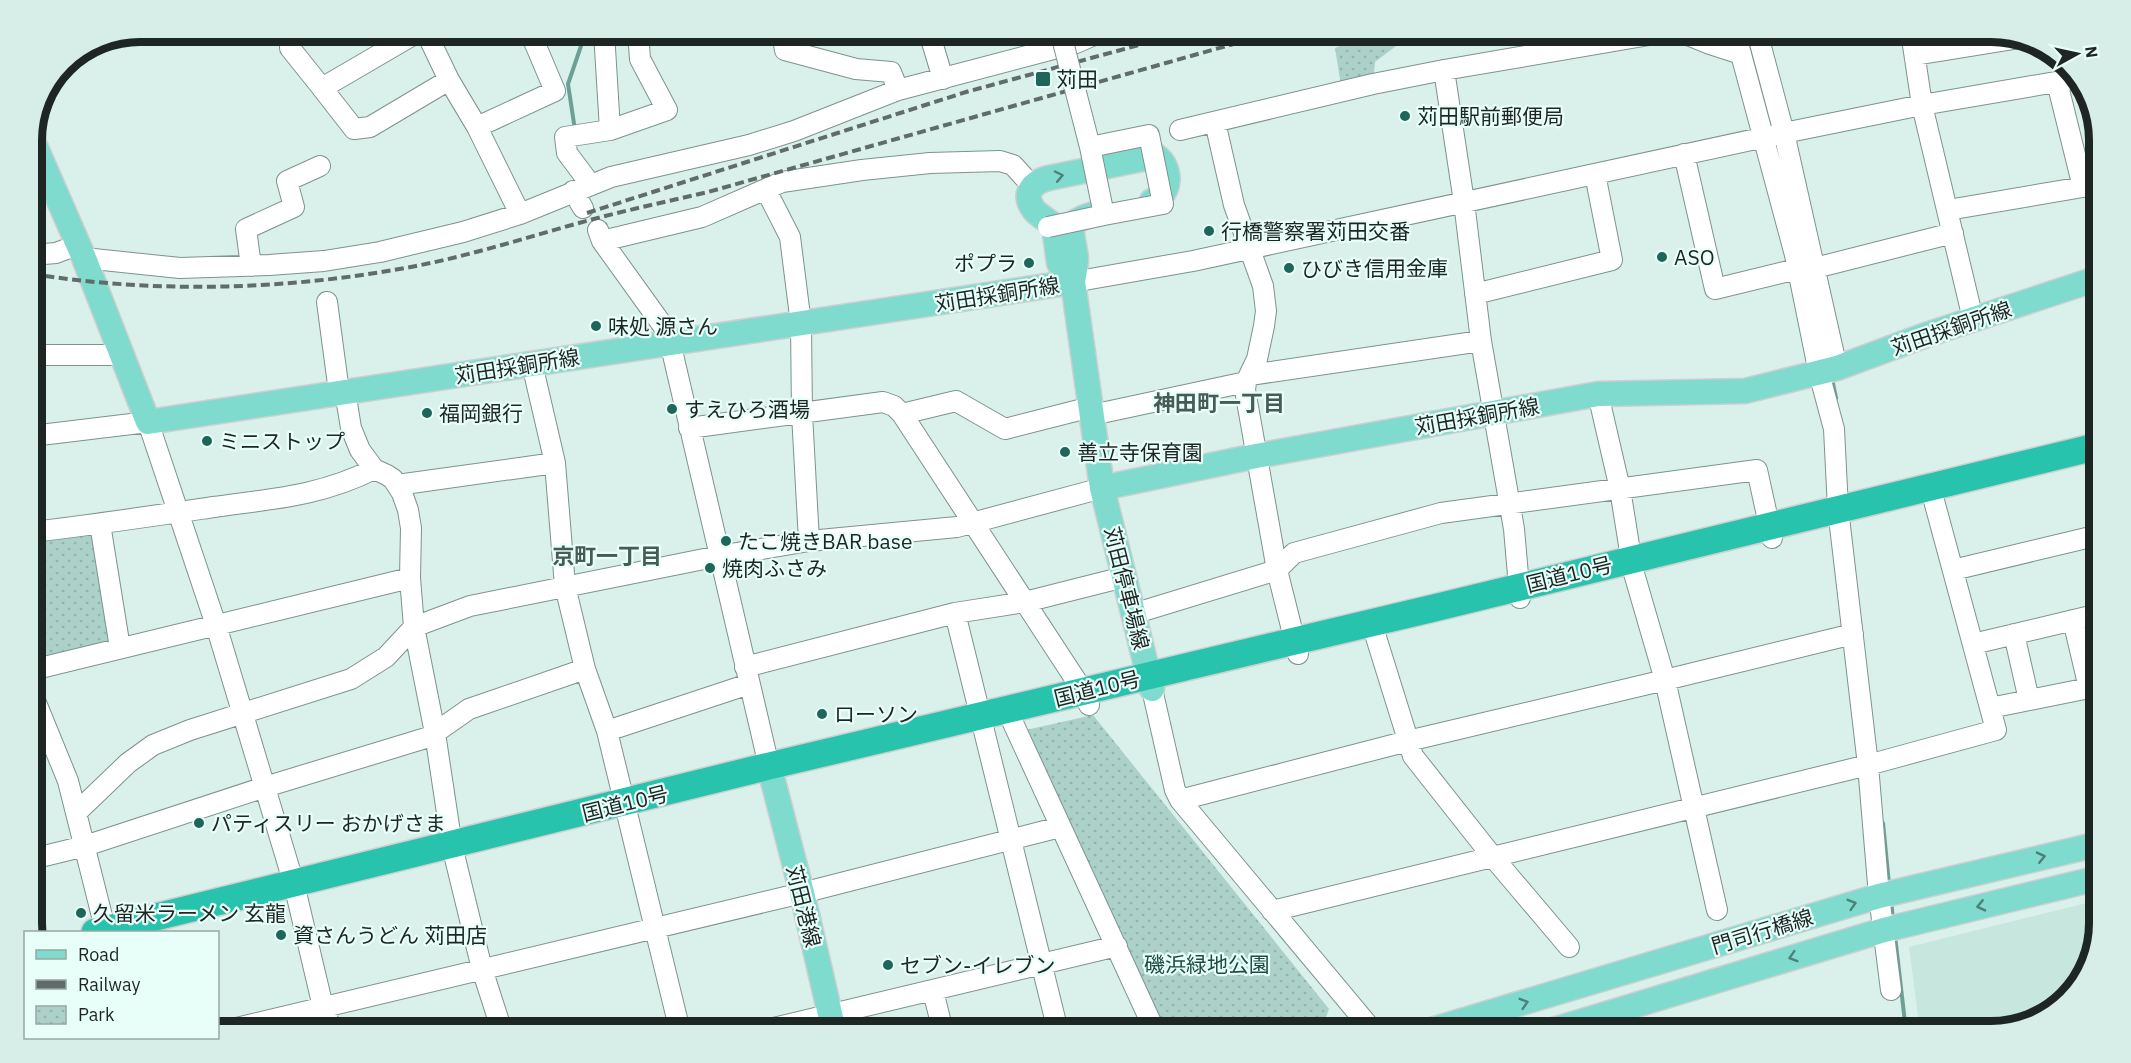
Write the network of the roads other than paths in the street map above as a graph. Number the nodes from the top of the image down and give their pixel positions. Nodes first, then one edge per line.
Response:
1 (290, 42) edge
2 (401, 42) edge
3 (431, 42) edge
4 (534, 42) edge
5 (605, 42) edge
6 (638, 42) edge
7 (784, 42) edge
8 (932, 42) edge
9 (1063, 42) edge
10 (1078, 42) edge
11 (1608, 42) edge
12 (1708, 42) edge
13 (1738, 42) edge
14 (1760, 42) edge
15 (1913, 42) edge
16 (1969, 42) edge
17 (1741, 54) junction
18 (1915, 55) junction
19 (1444, 70) junction
20 (943, 78) junction
21 (449, 80) junction
22 (2047, 84) edge
23 (2057, 84) edge
24 (322, 88) junction
25 (898, 90) junction
26 (1922, 105) junction
27 (1215, 122) junction
28 (477, 127) junction
29 (610, 130) junction
30 (1180, 130) dead end
31 (1784, 133) junction
32 (1762, 137) junction
33 (1090, 147) junction
34 (1684, 154) junction
35 (42, 163) edge
36 (320, 166) dead end
37 (1595, 174) junction
38 (1032, 186) junction
39 (766, 190) junction
40 (582, 195) junction
41 (1464, 202) junction
42 (1948, 210) junction
43 (520, 214) junction
44 (1104, 215) junction
45 (1048, 227) dead end
46 (1953, 233) junction
47 (1249, 248) junction
48 (80, 252) junction
49 (42, 254) edge
50 (251, 266) junction
51 (1806, 268) junction
52 (2089, 281) edge
53 (1073, 282) junction
54 (1475, 294) junction
55 (327, 302) dead end
56 (1973, 320) junction
57 (801, 324) junction
58 (1481, 341) junction
59 (670, 342) junction
60 (42, 355) edge
61 (121, 355) junction
62 (532, 364) junction
63 (1828, 370) junction
64 (1248, 378) junction
65 (342, 392) junction
66 (1598, 394) junction
67 (1092, 411) junction
68 (1495, 412) junction
69 (802, 414) junction
70 (902, 414) junction
71 (148, 422) junction
72 (689, 428) junction
73 (42, 435) edge
74 (2089, 449) edge
75 (1256, 456) junction
76 (2089, 460) edge
77 (555, 463) junction
78 (374, 469) junction
79 (397, 485) junction
80 (1102, 488) junction
81 (1620, 489) junction
82 (1933, 496) junction
83 (1510, 503) junction
84 (178, 513) junction
85 (1839, 515) junction
86 (972, 522) junction
87 (100, 524) junction
88 (42, 531) edge
89 (1770, 532) junction
90 (2089, 537) edge
91 (809, 541) junction
92 (719, 556) junction
93 (1632, 565) junction
94 (1277, 570) junction
95 (1953, 570) junction
96 (410, 578) junction
97 (1124, 578) junction
98 (565, 586) junction
99 (1520, 592) junction
100 (1025, 602) junction
101 (956, 613) junction
102 (1133, 614) junction
103 (2089, 616) edge
104 (2073, 620) junction
105 (216, 625) junction
106 (414, 627) junction
107 (1853, 633) junction
108 (1375, 634) junction
109 (2014, 634) junction
110 (1972, 644) junction
111 (120, 648) junction
112 (1296, 648) junction
113 (42, 668) edge
114 (585, 669) junction
115 (2089, 671) edge
116 (747, 675) junction
117 (1665, 680) junction
118 (1150, 682) junction
119 (2089, 688) edge
120 (1086, 698) junction
121 (2029, 700) junction
122 (1990, 708) junction
123 (241, 714) junction
124 (42, 717) edge
125 (983, 723) junction
126 (1013, 723) junction
127 (607, 731) junction
128 (435, 733) junction
129 (1408, 741) junction
130 (1868, 765) junction
131 (771, 774) junction
132 (265, 787) junction
133 (1180, 800) junction
134 (1693, 806) junction
135 (627, 809) junction
136 (77, 812) junction
137 (1060, 828) junction
138 (1012, 840) junction
139 (85, 846) junction
140 (2089, 846) edge
141 (454, 851) junction
142 (1492, 856) junction
143 (42, 857) edge
144 (2089, 881) edge
145 (295, 889) junction
146 (802, 893) junction
147 (1879, 896) junction
148 (1717, 910) dead end
149 (1272, 911) junction
150 (655, 927) junction
151 (1884, 930) junction
152 (102, 931) edge
153 (106, 931) edge
154 (152, 931) edge
155 (1117, 946) junction
156 (1569, 947) dead end
157 (1042, 965) junction
158 (482, 969) junction
159 (1892, 990) dead end
160 (933, 991) junction
161 (323, 1007) junction
162 (268, 1021) edge
163 (328, 1021) edge
164 (499, 1021) edge
165 (677, 1021) edge
166 (832, 1021) edge
167 (838, 1021) edge
168 (940, 1021) edge
169 (1055, 1021) edge
170 (1150, 1021) edge
171 (1364, 1021) edge
172 (1464, 1021) edge
173 (1586, 1021) edge

1 - 24 street
2 - 24 street
3 - 21 street
4 - 28 street
5 - 29 street
6 - 29 street
7 - 25 street
8 - 20 street
9 - 33 street, bridge
10 - 20 street
11 - 19 street
12 - 17 street
13 - 17 street
14 - 31 street
15 - 18 street
16 - 18 street
17 - 32 street
18 - 26 street
19 - 27 street
19 - 41 street
20 - 25 street
21 - 24 street
21 - 28 street
22 - 26 street
23 - 42 street
25 - 40 street
26 - 31 street
26 - 42 street
27 - 30 street
27 - 47 street
28 - 43 street
29 - 40 street
31 - 32 street
31 - 51 street
32 - 34 street
32 - 51 street
33 - 44 street, bridge
33 - 44 street, bridge
34 - 37 street
34 - 51 street
35 - 48 main road
36 - 50 street
37 - 41 street
37 - 54 street
38 - 39 street
38 - 53 main road
38 -> 53 main road
39 - 57 street
39 - 59 street
40 - 43 street
41 - 47 street
41 - 54 street
42 - 46 street
43 - 50 street
44 - 45 street, bridge
46 - 51 street
46 - 56 street
47 - 53 street
47 - 64 street
48 - 49 street
48 - 50 street
48 - 61 main road
51 - 63 street
52 - 56 main road, 苅田採銅所線
53 - 57 main road, 苅田採銅所線
53 - 67 main road, 苅田採銅所線
54 - 58 street
55 - 65 street
56 - 63 main road, 苅田採銅所線
57 - 59 main road, 苅田採銅所線
57 - 69 street
58 - 64 street
58 - 68 street
59 - 62 main road, 苅田採銅所線
59 - 72 street
60 - 61 street
61 - 71 main road
62 - 65 main road, 苅田採銅所線
62 - 77 street
63 - 66 main road, 苅田採銅所線
63 - 85 street
64 - 67 street
64 - 75 street
65 - 71 main road, 苅田採銅所線
65 - 78 street
66 - 68 main road, 苅田採銅所線
66 - 81 street
67 - 70 street
67 - 80 main road, 苅田採銅所線
68 - 75 main road, 苅田採銅所線
68 - 83 street
69 - 70 street
69 - 72 street
69 - 91 street
70 - 86 street
71 - 73 street
71 - 84 street
72 - 92 street
74 - 85 highway, 国道10号
75 - 80 main road, 苅田採銅所線
75 - 94 street
76 - 82 highway, 国道10号
77 - 79 street
77 - 98 street
78 - 79 street
78 - 84 street
79 - 96 street
80 - 86 street
80 - 97 main road, 苅田停車場線
81 - 83 street
81 - 89 street
81 - 93 street
82 - 85 highway, 国道10号
82 - 95 street
83 - 94 street
83 - 99 street
84 - 87 street
84 - 105 street
85 - 89 highway, 国道10号
85 - 107 street
86 - 91 street
86 - 100 street
87 - 88 street
87 - 111 street
89 - 93 highway, 国道10号
90 - 95 street
91 - 92 street
92 - 98 street
92 - 116 street
93 - 99 highway, 国道10号
93 - 117 street
94 - 102 street
94 - 112 street
95 - 110 street
96 - 105 street
96 - 106 street
97 - 100 street
97 - 102 main road, 苅田停車場線
98 - 106 street
98 - 114 street
99 - 108 highway, 国道10号
99 - 112 highway, 国道10号
100 - 101 street
100 - 120 street
101 - 116 street
101 - 125 street
102 - 118 main road, 苅田停車場線
103 - 104 street
104 - 109 street
104 - 115 street
105 - 111 street
105 - 123 street
106 - 123 street
106 - 128 street
107 - 117 street
107 - 130 street
108 - 112 highway, 国道10号
108 - 129 street
109 - 110 street
109 - 121 street
110 - 122 street
111 - 113 street
112 - 118 highway, 国道10号
114 - 127 street
114 - 128 street
116 - 127 street
116 - 131 street
117 - 129 street
117 - 134 street
118 - 120 highway, 国道10号
118 - 133 street
119 - 121 street
120 - 125 highway, 国道10号
120 - 126 highway, 国道10号
121 - 122 street
122 - 130 street
123 - 132 street
123 - 136 street
124 - 136 street
125 - 126 highway, 国道10号
125 - 131 highway, 国道10号
125 - 138 street
126 - 137 street
127 - 135 street
128 - 132 street
128 - 141 street
129 - 133 street
129 - 142 street
130 - 134 street
130 - 147 street
131 - 135 highway, 国道10号
131 - 146 main road, 苅田港線
132 - 139 street
132 - 145 street
133 - 149 street
134 - 142 street
134 - 148 street
135 - 141 highway, 国道10号
135 - 150 street
136 - 139 street
137 - 138 street
137 - 155 street
138 - 146 street
138 - 157 street
139 - 143 street
139 - 152 street
147 -> 140 main road, 門司行橋線
141 - 145 highway, 国道10号
141 - 158 street
142 - 149 street
142 - 156 street
144 -> 151 main road, 門司行橋線
145 - 153 highway, 国道10号
145 - 154 highway, 国道10号
145 - 161 street
146 - 150 street
146 - 166 main road, 苅田港線
147 - 151 street
172 -> 147 main road, 門司行橋線
149 - 171 street
150 - 158 street
150 - 165 street
151 - 159 street
151 -> 173 main road, 門司行橋線
155 - 157 street
155 - 170 street
157 - 160 street
157 - 169 street
158 - 161 street
158 - 164 street
160 - 167 street
160 - 168 street
161 - 162 street
161 - 163 street

